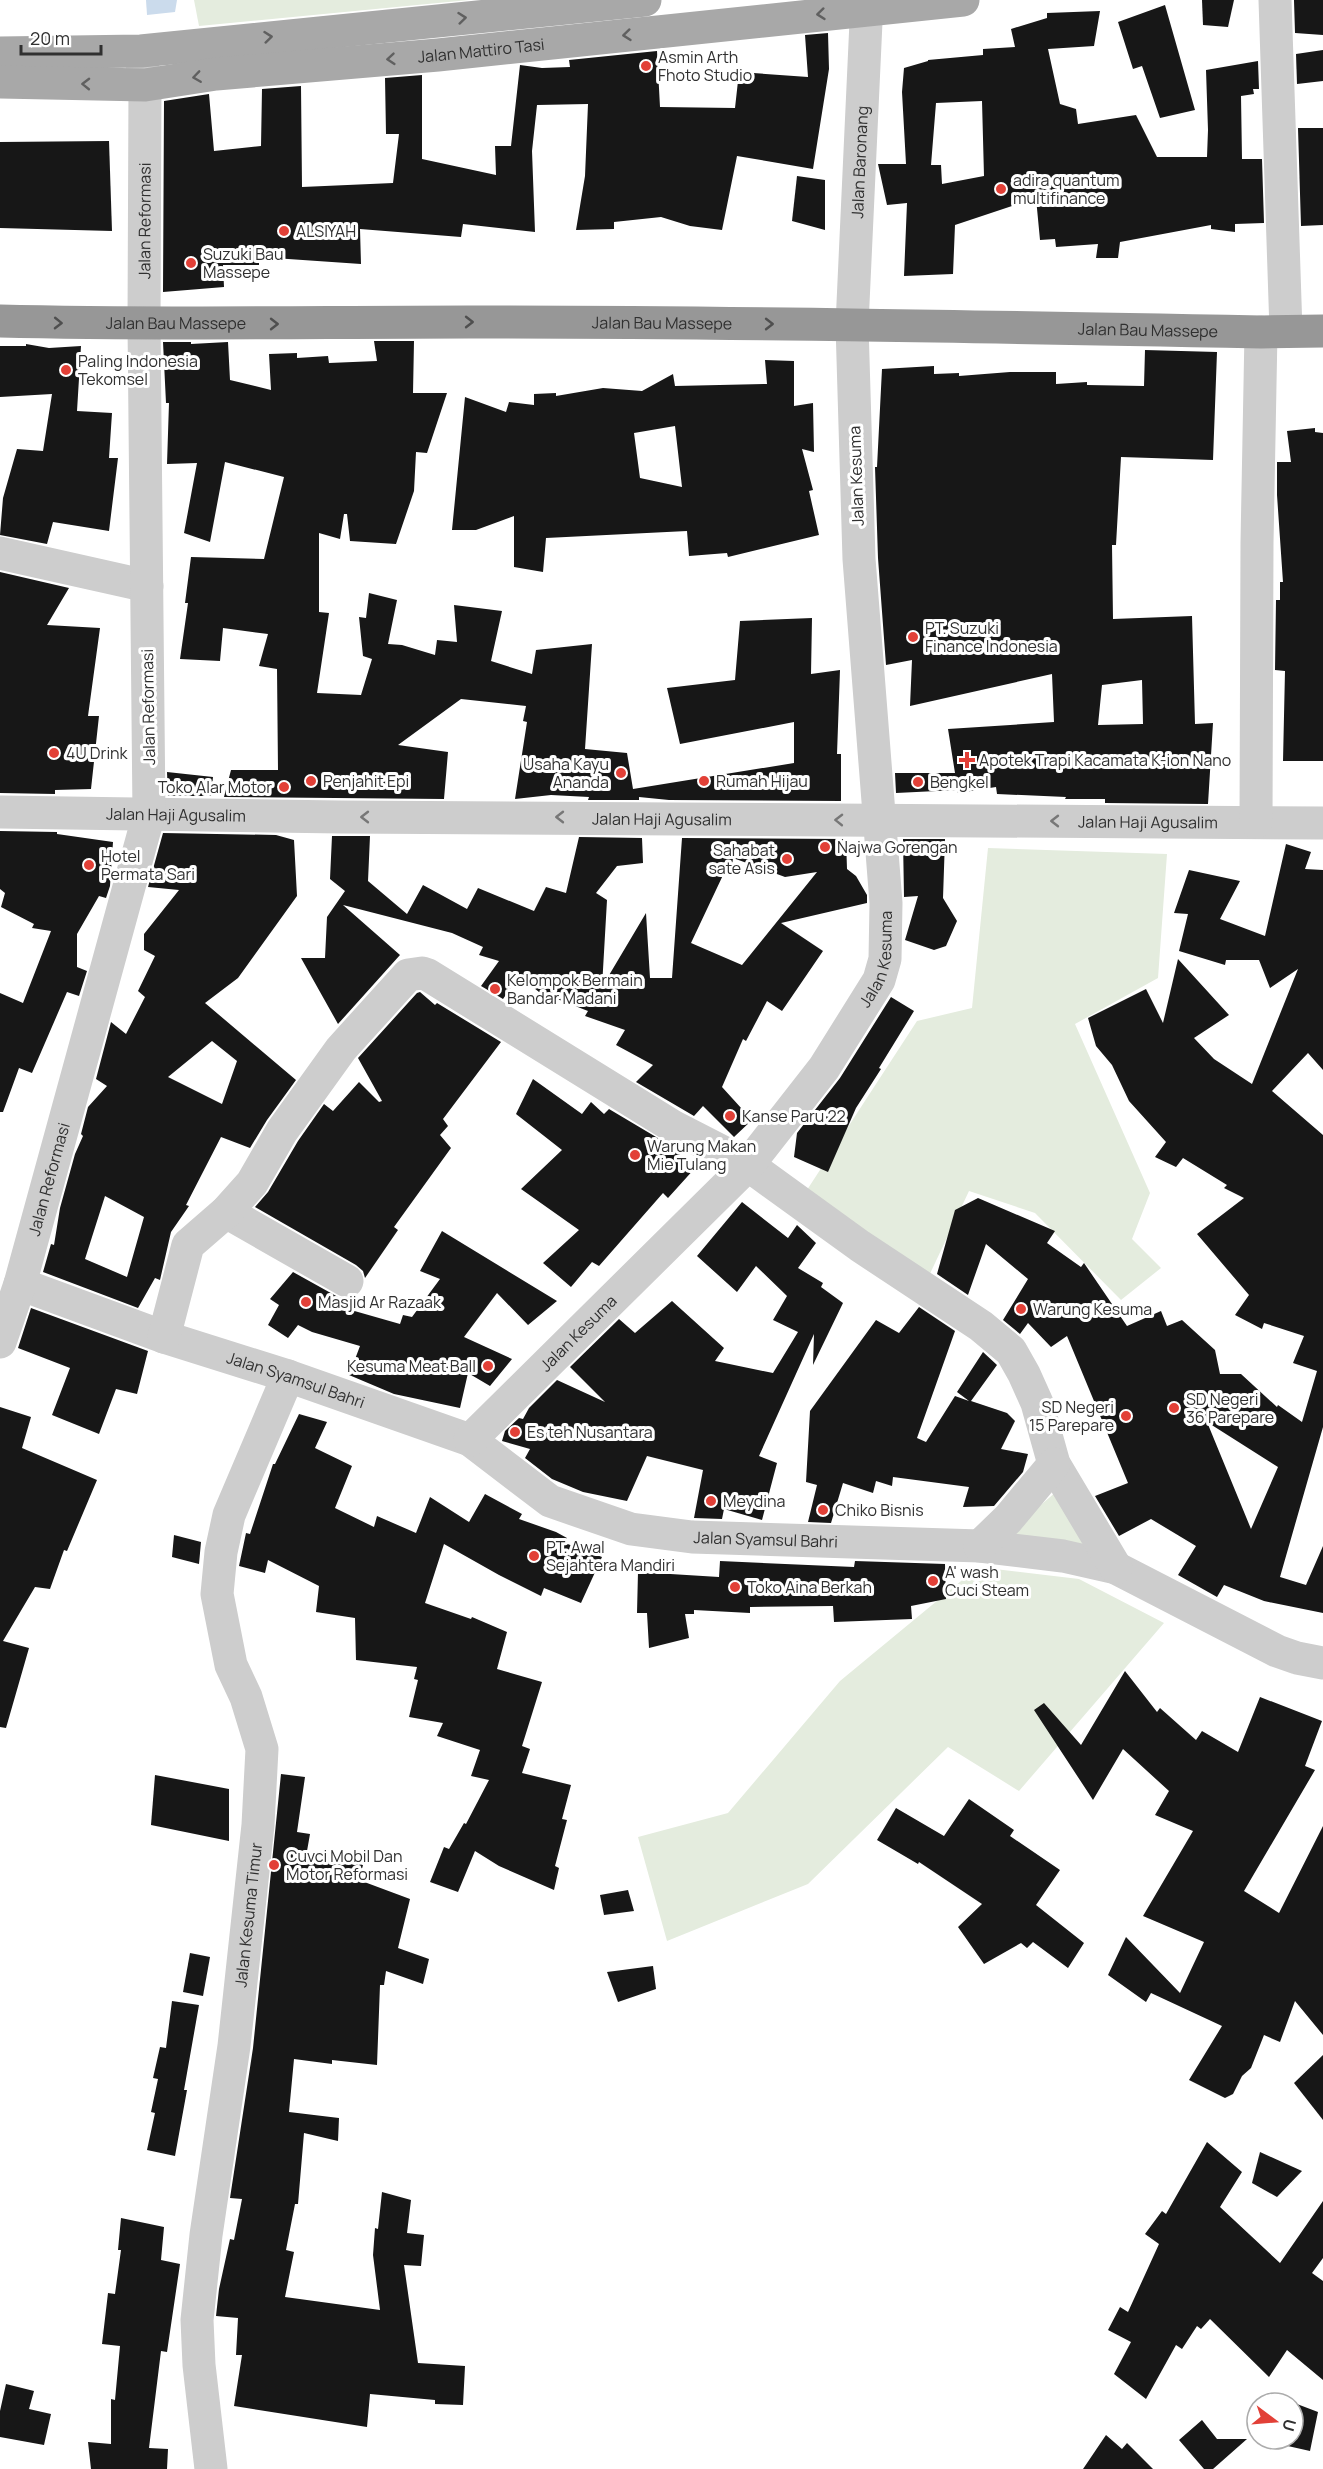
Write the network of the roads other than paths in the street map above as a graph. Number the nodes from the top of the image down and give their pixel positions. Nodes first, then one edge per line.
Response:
1 (645, 0) edge
2 (963, 0) edge
3 (1275, 0) edge
4 (868, 4) edge
5 (141, 51) junction
6 (0, 53) edge
7 (0, 82) edge
8 (145, 85) junction
9 (0, 321) edge
10 (144, 324) junction
11 (852, 325) junction
12 (1273, 331) junction
13 (1323, 331) edge
14 (0, 553) edge
15 (147, 586) junction
16 (0, 812) edge
17 (149, 814) junction
18 (879, 820) junction
19 (1256, 822) junction
20 (1323, 823) edge
21 (748, 1165) junction
22 (226, 1212) junction
23 (347, 1281) dead end
24 (20, 1284) junction
25 (164, 1337) junction
26 (0, 1342) edge
27 (288, 1376) junction
28 (470, 1440) junction
29 (1054, 1464) junction
30 (980, 1546) junction
31 (1116, 1568) junction
32 (1323, 1663) edge
33 (211, 2469) edge

5 -> 1 main road, Jalan Mattiro Tasi
2 - 4 main road, Jalan Mattiro Tasi
3 - 12 street
4 -> 8 main road, Jalan Mattiro Tasi
4 - 11 street, Jalan Baronang
5 - 6 main road, Jalan Mattiro Tasi
5 - 8 street, Jalan Reformasi
8 -> 7 main road, Jalan Mattiro Tasi
8 - 10 street, Jalan Reformasi
9 -> 10 highway, Jalan Bau Massepe
10 -> 11 highway, Jalan Bau Massepe
10 - 15 street, Jalan Reformasi
11 - 12 highway, Jalan Bau Massepe
11 - 18 street, Jalan Kesuma
12 - 13 highway, Jalan Bau Massepe
12 - 19 street
14 - 15 street
15 - 17 street, Jalan Reformasi
16 - 17 street, Jalan Haji Agusalim
18 -> 17 street, Jalan Haji Agusalim
17 - 24 street, Jalan Reformasi
19 -> 18 street, Jalan Haji Agusalim
18 - 21 street, Jalan Kesuma
19 - 20 street, Jalan Haji Agusalim
21 - 22 street
21 - 28 street, Jalan Kesuma
21 - 29 street
22 - 23 street
22 - 25 street
24 - 25 street, Jalan Syamsul Bahri
24 - 26 street, Jalan Reformasi
25 - 27 street, Jalan Syamsul Bahri
27 - 28 street, Jalan Syamsul Bahri
27 - 33 street, Jalan Kesuma Timur
28 - 30 street, Jalan Syamsul Bahri
29 - 30 street
29 - 31 street
30 - 31 street, Jalan Syamsul Bahri
31 - 32 street, Jalan Syamsul Bahri

